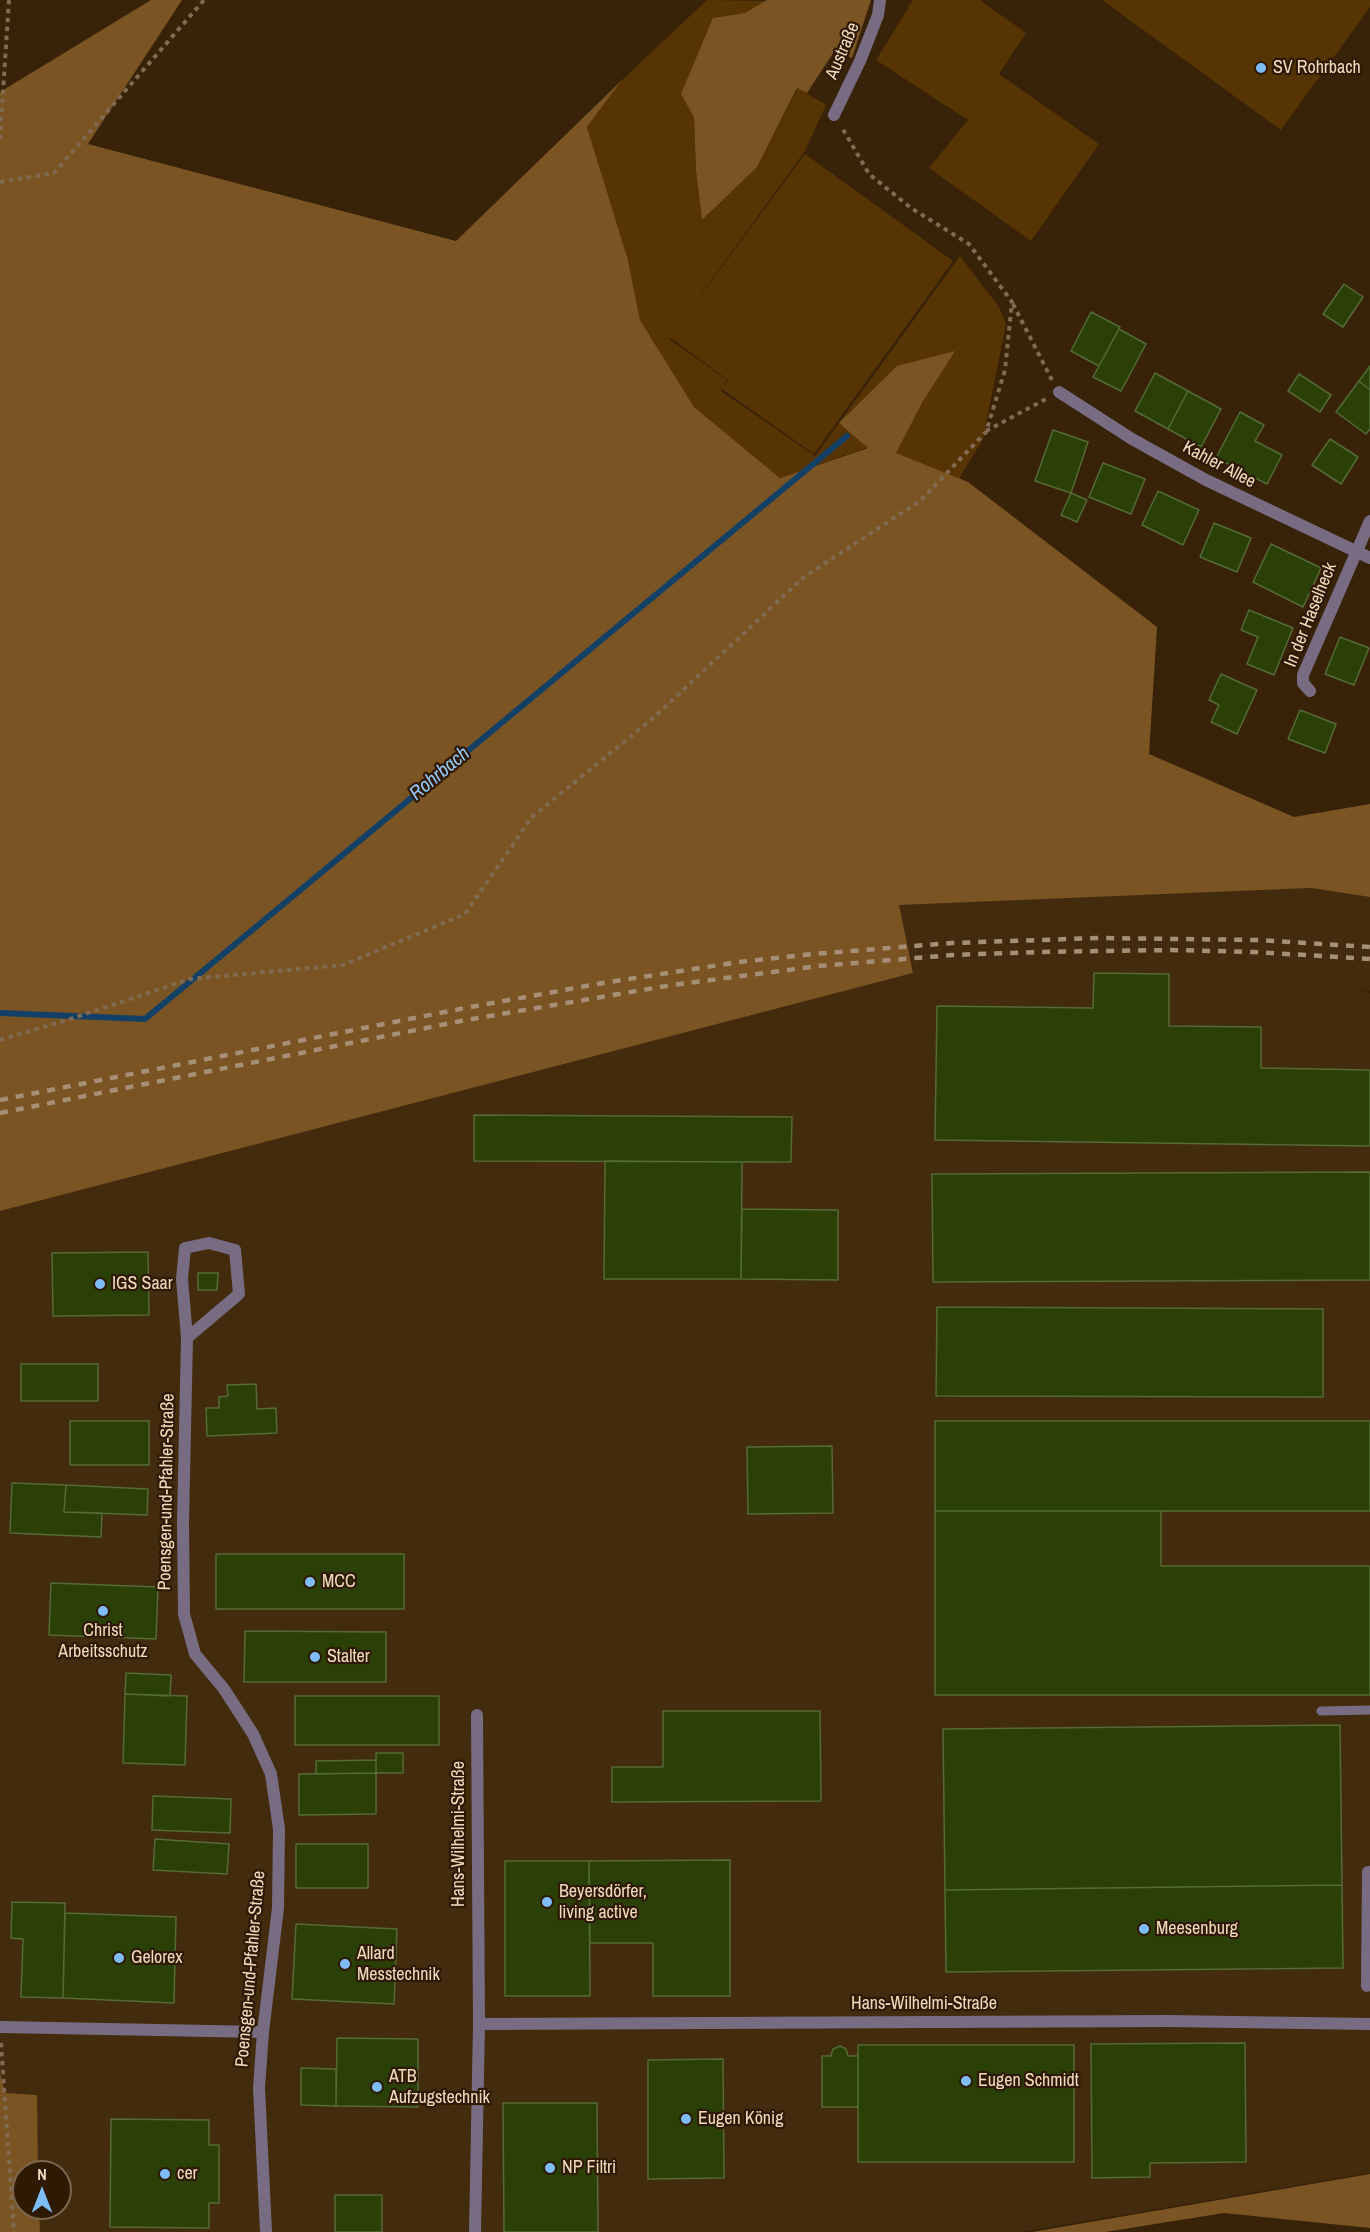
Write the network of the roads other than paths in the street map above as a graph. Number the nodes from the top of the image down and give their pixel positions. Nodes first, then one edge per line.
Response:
1 (880, 0) edge
2 (834, 115) road end
3 (1059, 392) road end
4 (1370, 521) edge
5 (1356, 552) junction
6 (1370, 558) edge
7 (1310, 691) dead end
8 (188, 1338) junction
9 (1370, 1710) edge
10 (1321, 1711) dead end
11 (477, 1715) dead end
12 (1370, 1872) edge
13 (1367, 1986) dead end
14 (479, 2024) junction
15 (1370, 2024) edge
16 (0, 2026) edge
17 (263, 2032) junction
18 (266, 2232) edge
19 (476, 2232) edge

1 - 2 street, Austraße
3 - 5 street, Kahler Allee
4 - 5 street, In der Haselheck
5 - 6 street, Kahler Allee
5 - 7 street, In der Haselheck
8 - 8 street, Poensgen-und-Pfahler-Straße
8 - 17 street, Poensgen-und-Pfahler-Straße
9 - 10 lane
11 - 14 street, Hans-Wilhelmi-Straße
12 - 13 street
14 - 15 street, Hans-Wilhelmi-Straße
14 - 19 street, Hans-Wilhelmi-Straße
16 - 17 street
17 - 18 street, Poensgen-und-Pfahler-Straße

